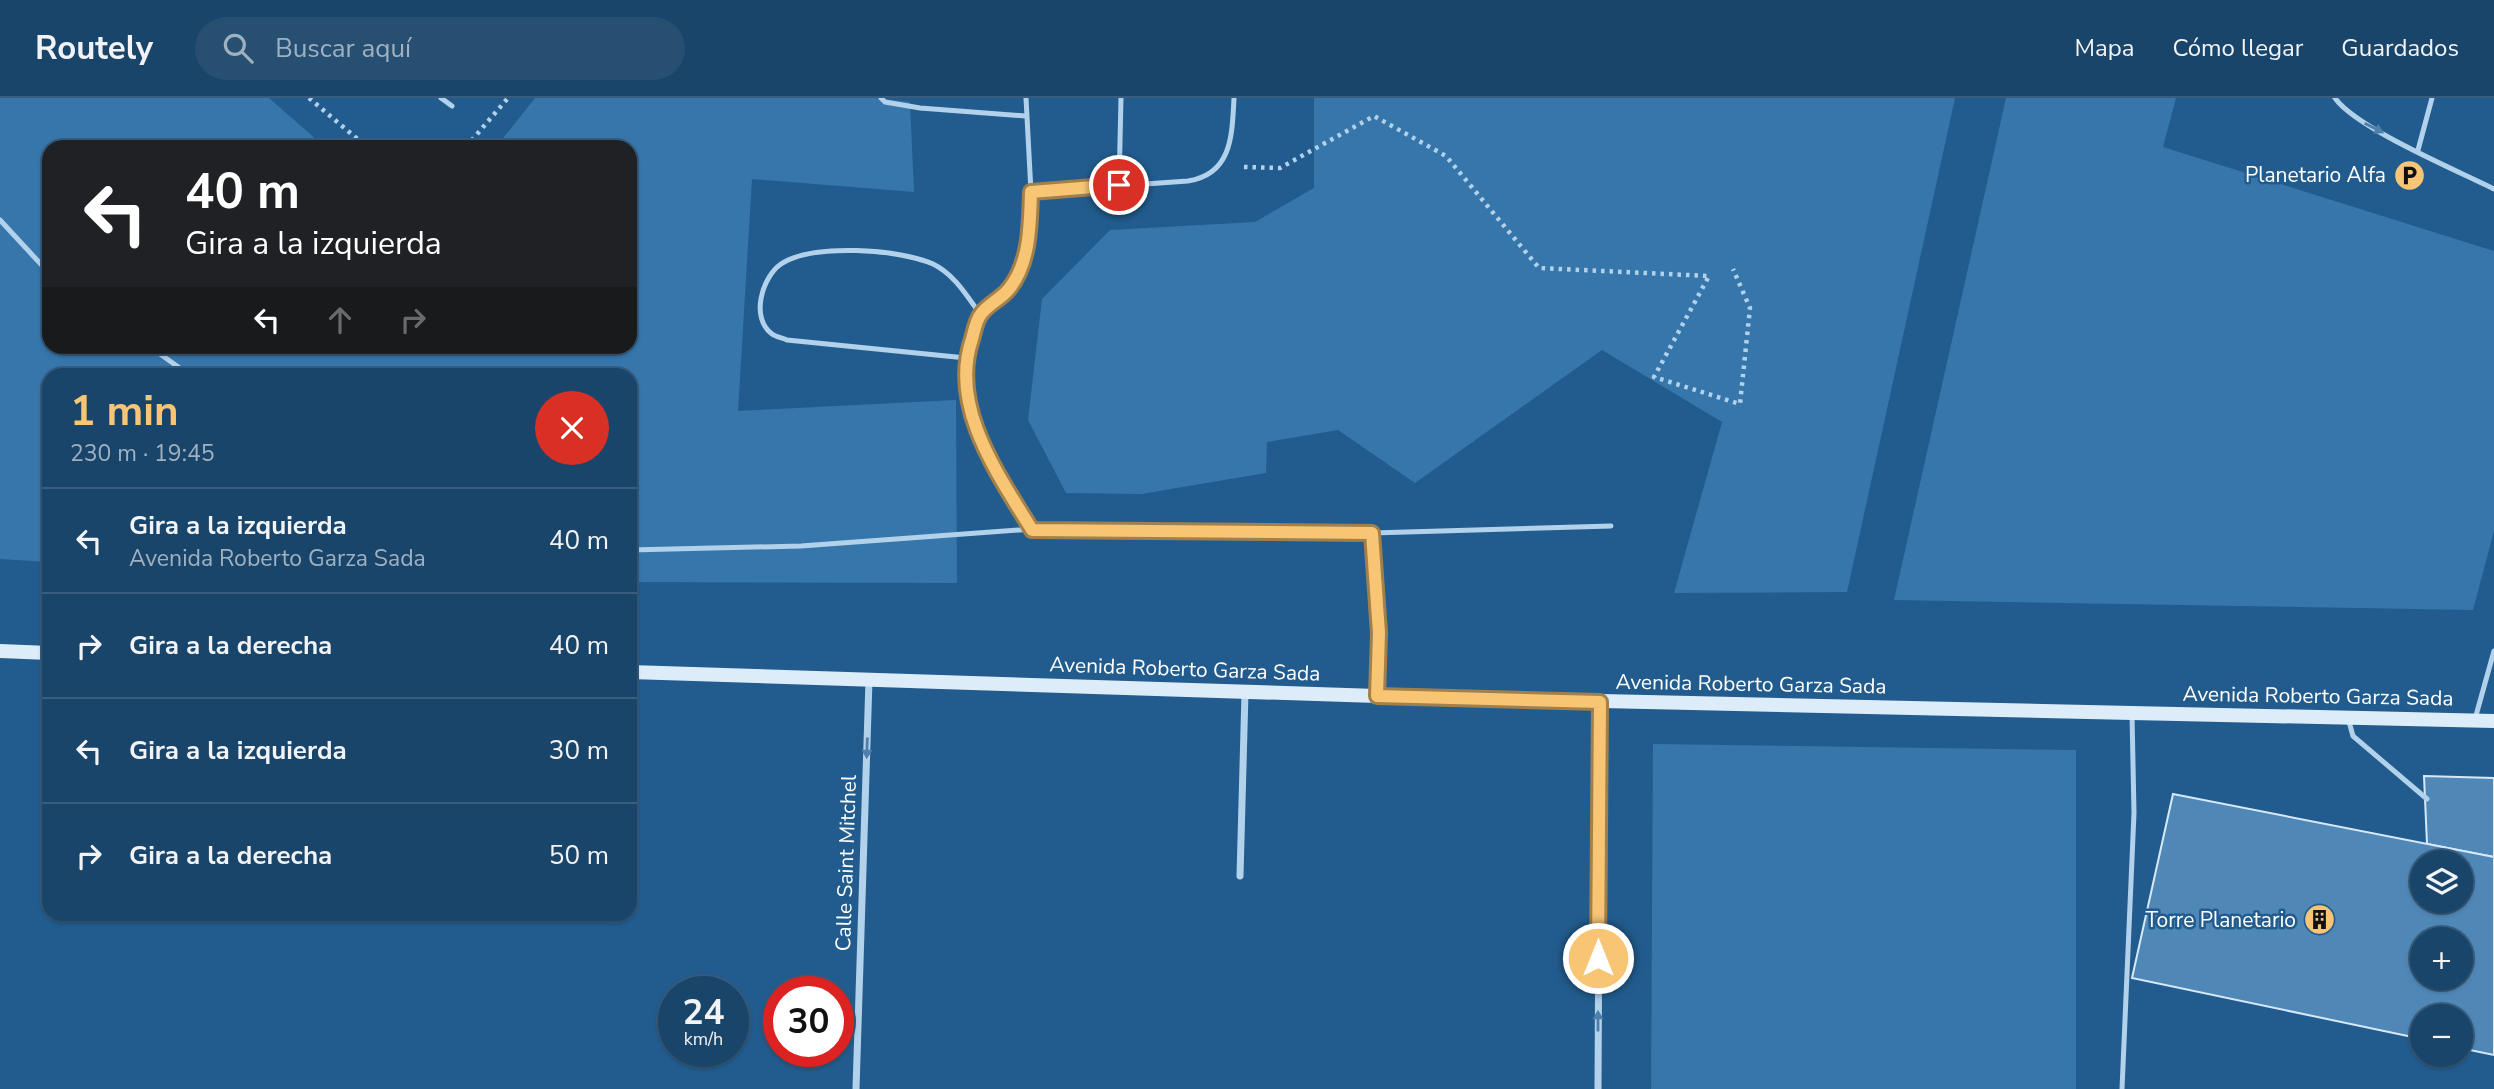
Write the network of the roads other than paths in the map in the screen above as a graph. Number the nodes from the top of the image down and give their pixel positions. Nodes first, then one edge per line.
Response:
1 (441, 98) edge
2 (881, 98) edge
3 (1026, 98) edge
4 (1121, 98) edge
5 (1234, 98) edge
6 (2335, 98) edge
7 (2432, 98) edge
8 (452, 106) dead end
9 (1026, 116) junction
10 (2418, 150) junction
11 (1119, 185) junction
12 (2494, 189) edge
13 (1031, 192) junction
14 (0, 220) edge
15 (42, 265) edge
16 (980, 314) junction
17 (160, 354) edge
18 (965, 358) junction
19 (180, 368) edge
20 (1611, 526) dead end
21 (1032, 530) junction
22 (1372, 533) junction
23 (637, 551) edge
24 (0, 651) edge
25 (2494, 651) edge
26 (42, 653) edge
27 (637, 672) edge
28 (869, 680) junction
29 (1245, 692) junction
30 (1377, 696) junction
31 (1600, 702) junction
32 (2132, 714) junction
33 (2348, 718) junction
34 (2474, 720) junction
35 (2494, 721) edge
36 (2427, 800) dead end
37 (1240, 876) dead end
38 (856, 1089) edge
39 (1598, 1089) edge
40 (2122, 1089) edge

1 - 8 lane
2 - 9 lane
3 - 9 lane
4 - 11 lane
5 - 11 lane
6 -> 10 lane
7 - 10 lane
9 - 13 lane
10 - 12 lane
11 - 13 lane
13 - 16 lane
14 - 15 lane
16 - 18 lane
16 - 18 lane
17 - 19 lane
18 - 21 lane
20 - 22 lane
21 - 22 lane
21 - 23 lane
22 - 30 lane
24 - 26 street
25 - 34 lane
27 - 28 street, Avenida Roberto Garza Sada
28 - 29 street, Avenida Roberto Garza Sada
28 -> 38 street, Calle Saint Mitchel
29 - 30 street, Avenida Roberto Garza Sada
29 - 37 street
30 - 31 street, Avenida Roberto Garza Sada
31 - 32 street, Avenida Roberto Garza Sada
39 -> 31 street
32 - 33 street, Avenida Roberto Garza Sada
32 - 40 lane
33 - 34 street, Avenida Roberto Garza Sada
33 - 36 lane
34 - 35 street, Avenida Roberto Garza Sada

